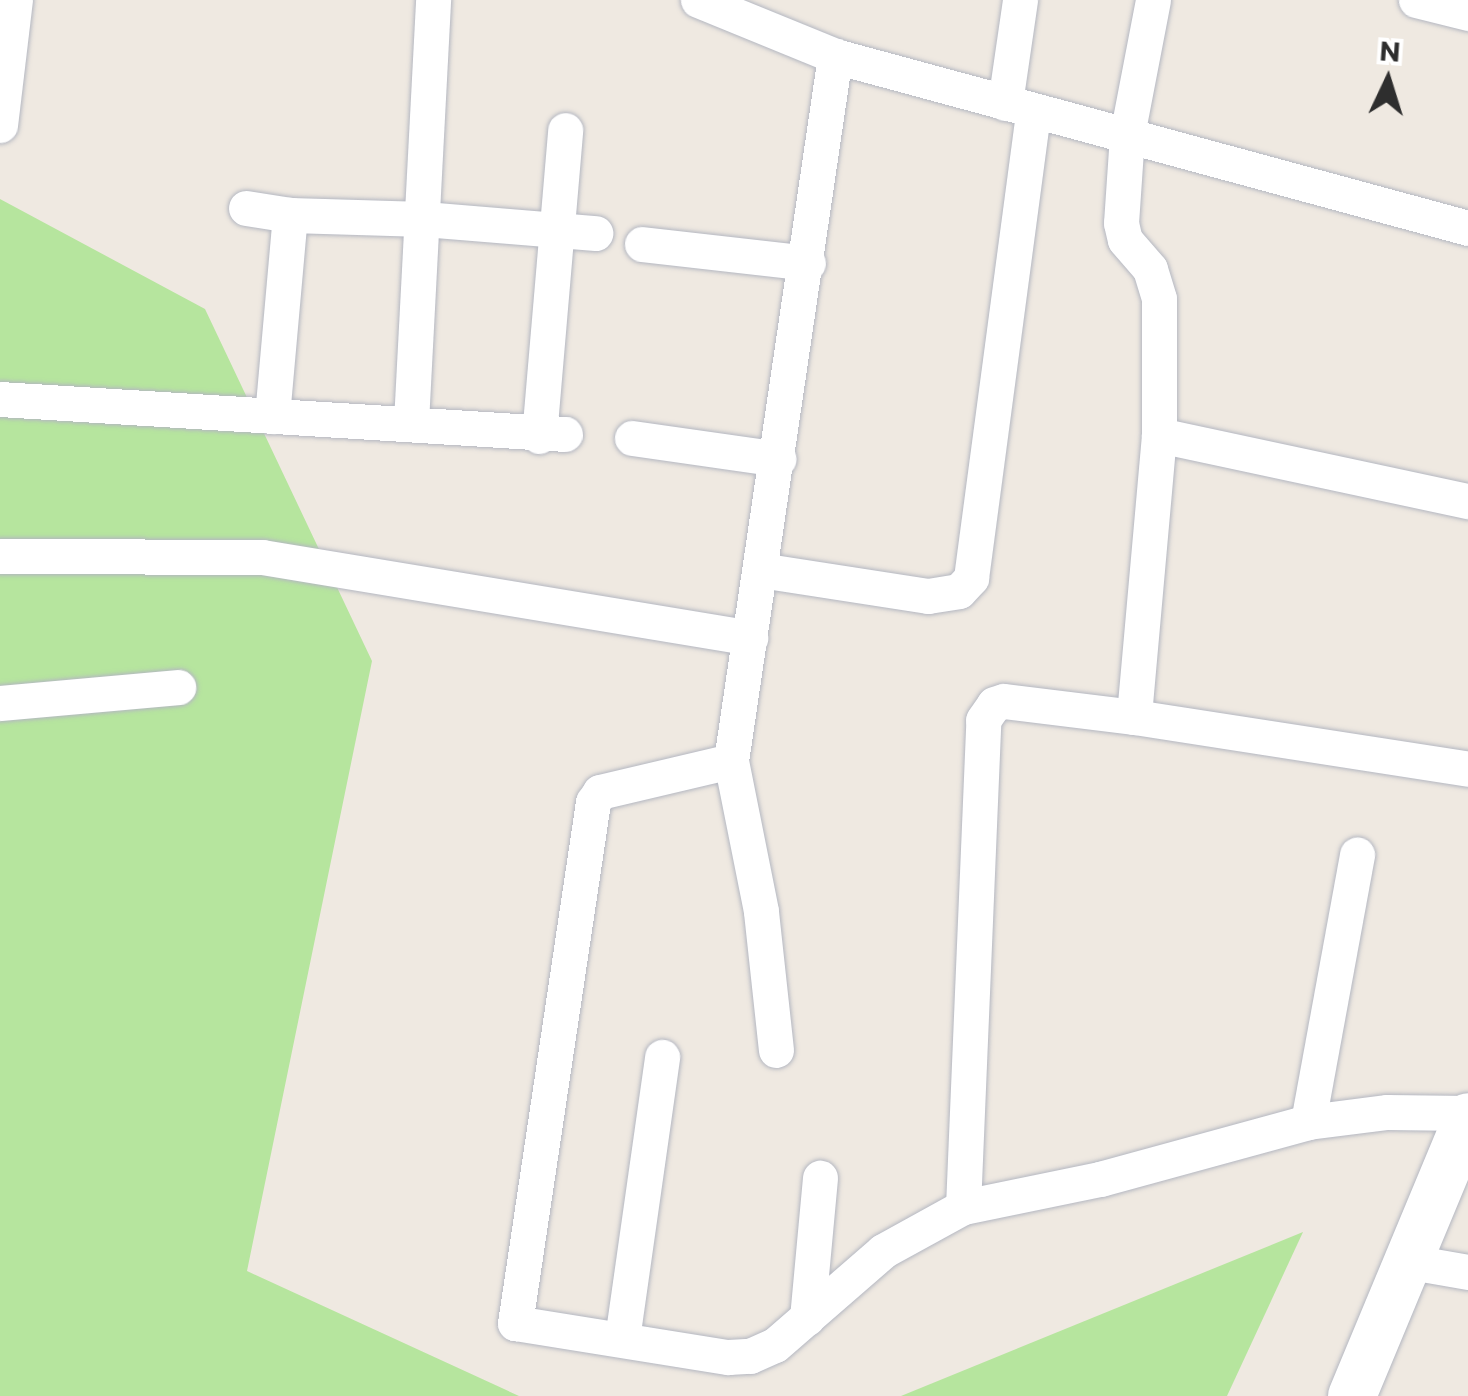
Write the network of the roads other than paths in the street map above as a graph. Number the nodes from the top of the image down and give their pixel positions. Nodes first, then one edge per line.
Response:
1 (14, 0) edge
2 (434, 0) edge
3 (698, 0) edge
4 (1020, 0) edge
5 (1153, 0) edge
6 (1416, 0) edge
7 (1468, 13) edge
8 (835, 56) junction
9 (1019, 107) junction
10 (1, 111) edge
11 (565, 130) dead end
12 (1127, 135) junction
13 (246, 208) dead end
14 (290, 214) junction
15 (424, 219) junction
16 (1468, 228) edge
17 (556, 233) junction
18 (595, 233) dead end
19 (642, 244) dead end
20 (808, 263) junction
21 (0, 399) edge
22 (272, 416) junction
23 (410, 422) junction
24 (1160, 435) junction
25 (632, 438) dead end
26 (778, 459) junction
27 (1468, 501) edge
28 (0, 556) edge
29 (760, 570) junction
30 (750, 638) junction
31 (178, 687) dead end
32 (0, 703) edge
33 (1134, 717) junction
34 (731, 761) junction
35 (1468, 770) edge
36 (1357, 854) dead end
37 (776, 1050) dead end
38 (662, 1057) dead end
39 (1468, 1115) edge
40 (1308, 1122) junction
41 (820, 1178) dead end
42 (962, 1208) junction
43 (1405, 1261) junction
44 (1468, 1272) edge
45 (807, 1318) junction
46 (622, 1339) junction
47 (1352, 1396) edge

1 - 10 street
2 - 15 street
3 - 8 street
4 - 9 street
5 - 12 street
6 - 7 street
8 - 9 street
8 - 20 street
9 - 12 street
9 - 29 street
11 - 17 street
12 - 16 street
12 - 24 street
13 - 14 street
14 - 15 street
14 - 22 street
15 - 17 street
15 - 23 street
17 - 18 street
17 - 23 street
19 - 20 street
20 - 26 street
21 - 22 street
22 - 23 street
24 - 27 street
24 - 33 street
25 - 26 street
26 - 29 street
28 - 30 street
29 - 30 street
30 - 34 street
31 - 32 street
33 - 35 street
33 - 42 street
34 - 37 street
34 - 46 street
36 - 40 street
38 - 46 street
39 - 40 street
39 - 43 street
40 - 42 street
41 - 45 street
42 - 45 street
43 - 44 street
43 - 47 street
45 - 46 street

